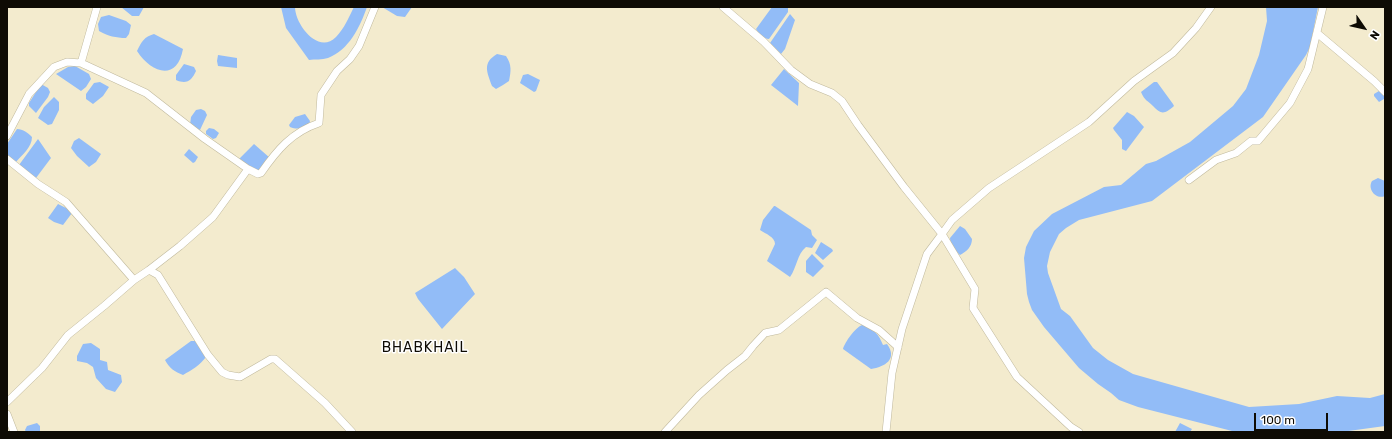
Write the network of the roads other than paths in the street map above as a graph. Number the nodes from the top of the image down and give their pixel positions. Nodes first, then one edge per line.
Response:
1 (97, 7) edge
2 (375, 7) edge
3 (723, 7) edge
4 (1211, 7) edge
5 (1323, 7) edge
6 (1317, 33) junction
7 (81, 63) junction
8 (1385, 92) edge
9 (7, 136) edge
10 (7, 159) edge
11 (248, 168) junction
12 (1188, 180) dead end
13 (942, 234) junction
14 (149, 270) junction
15 (134, 280) junction
16 (898, 347) junction
17 (7, 402) edge
18 (7, 414) edge
19 (14, 432) edge
20 (352, 432) edge
21 (666, 432) edge
22 (886, 432) edge
23 (1079, 432) edge

1 - 7 street
2 - 11 street
3 - 13 street
4 - 13 street
5 - 6 street
6 - 8 street
6 - 12 street
7 - 9 street
7 - 11 street
10 - 15 street
11 - 14 street
13 - 16 street
13 - 23 street
14 - 15 street
14 - 20 street
15 - 17 street
16 - 21 street
16 - 22 street
18 - 19 street

